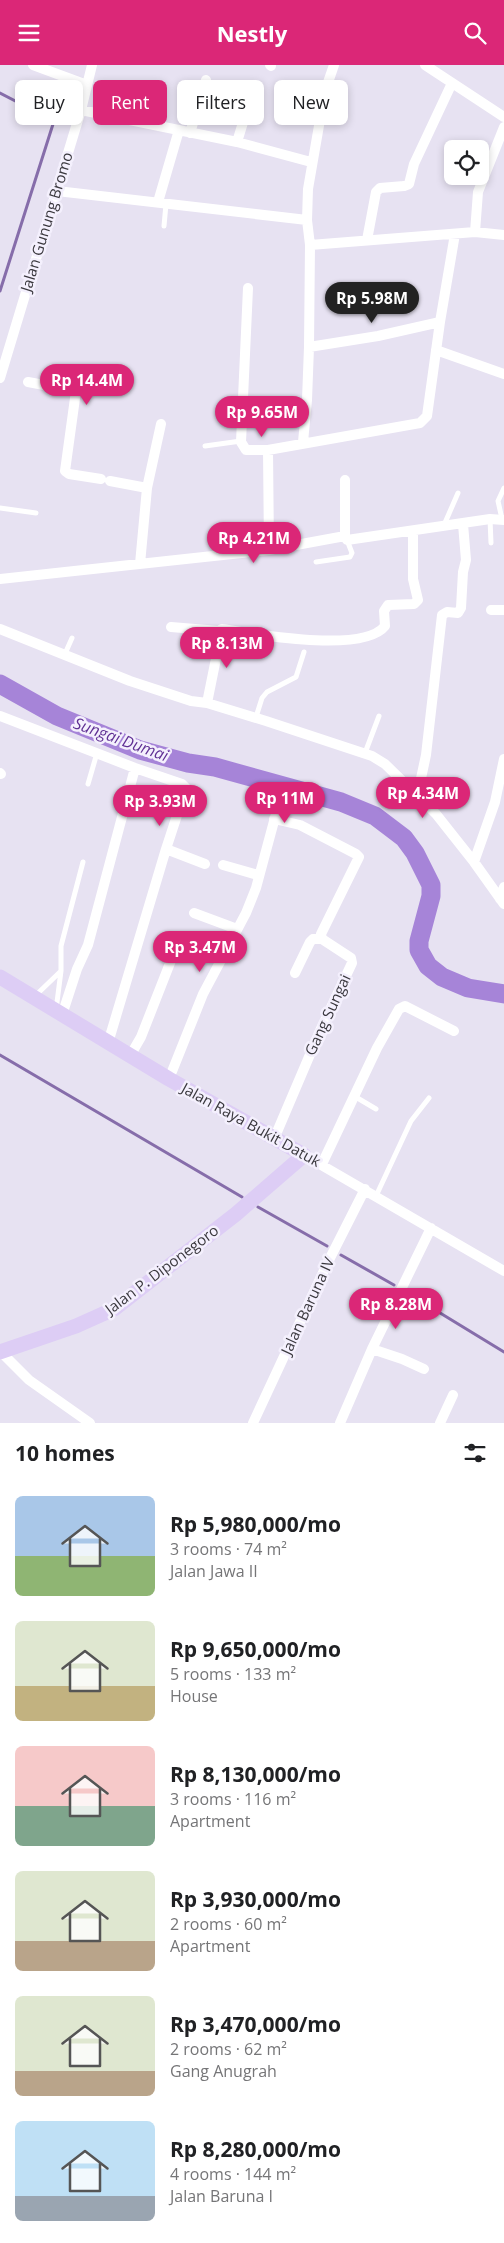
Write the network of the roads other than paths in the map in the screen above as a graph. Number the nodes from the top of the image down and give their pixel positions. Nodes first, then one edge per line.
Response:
1 (33, 65) edge
2 (92, 65) edge
3 (334, 65) edge
4 (425, 65) edge
5 (452, 83) junction
6 (86, 85) junction
7 (83, 100) edge
8 (83, 110) edge
9 (504, 117) edge
10 (77, 125) edge
11 (192, 125) edge
12 (242, 125) edge
13 (504, 127) edge
14 (179, 130) junction
15 (190, 133) junction
16 (237, 142) junction
17 (311, 162) junction
18 (57, 191) junction
19 (162, 203) junction
20 (307, 220) junction
21 (164, 226) dead end
22 (475, 232) junction
23 (455, 234) junction
24 (504, 235) edge
25 (367, 240) junction
26 (310, 245) junction
27 (248, 288) dead end
28 (440, 321) junction
29 (309, 347) junction
30 (436, 350) junction
31 (504, 374) edge
32 (0, 378) edge
33 (28, 382) dead end
34 (160, 424) dead end
35 (241, 441) junction
36 (302, 442) junction
37 (205, 446) dead end
38 (268, 450) junction
39 (344, 481) dead end
40 (147, 488) junction
41 (504, 488) edge
42 (458, 493) dead end
43 (0, 508) edge
44 (36, 513) dead end
45 (490, 519) junction
46 (503, 520) edge
47 (463, 524) junction
48 (443, 527) junction
49 (412, 532) junction
50 (346, 538) junction
51 (491, 543) dead end
52 (269, 550) junction
53 (316, 562) dead end
54 (140, 564) junction
55 (0, 579) edge
56 (491, 610) dead end
57 (504, 610) edge
58 (171, 627) dead end
59 (0, 629) edge
60 (222, 629) junction
61 (72, 639) dead end
62 (304, 652) dead end
63 (64, 656) junction
64 (207, 703) junction
65 (0, 716) edge
66 (379, 716) dead end
67 (256, 718) junction
68 (97, 752) junction
69 (365, 753) junction
70 (504, 759) edge
71 (135, 768) junction
72 (88, 784) dead end
73 (253, 797) dead end
74 (417, 797) junction
75 (274, 819) junction
76 (166, 849) junction
77 (83, 862) dead end
78 (474, 862) junction
79 (205, 865) dead end
80 (223, 865) dead end
81 (258, 875) junction
82 (504, 887) edge
83 (502, 902) edge
84 (194, 913) dead end
85 (237, 929) junction
86 (322, 939) junction
87 (172, 958) dead end
88 (61, 971) junction
89 (295, 973) dead end
90 (0, 977) edge
91 (33, 998) junction
92 (59, 1013) junction
93 (454, 1031) dead end
94 (108, 1043) junction
95 (130, 1056) junction
96 (169, 1079) junction
97 (354, 1096) junction
98 (429, 1098) dead end
99 (376, 1109) dead end
100 (274, 1139) junction
101 (304, 1155) junction
102 (322, 1164) junction
103 (365, 1189) junction
104 (376, 1196) junction
105 (431, 1228) junction
106 (504, 1271) edge
107 (372, 1349) junction
108 (0, 1352) edge
109 (424, 1369) dead end
110 (453, 1395) dead end
111 (90, 1423) edge
112 (253, 1423) edge
113 (340, 1423) edge
114 (440, 1423) edge

1 - 6 street
2 - 6 street, Jalan Gunung Bromo
3 - 17 street
4 - 5 street
5 - 9 street
5 - 25 street
6 - 7 street, Jalan Gunung Bromo
8 - 14 street
10 - 18 street, Jalan Gunung Bromo
11 - 15 street
12 - 16 street
13 - 22 street
14 - 15 street
14 - 19 street
15 - 16 street
16 - 17 street
17 - 20 street
18 - 19 street
18 - 32 street, Jalan Gunung Bromo
19 - 20 street
19 - 21 lane
20 - 26 street
22 - 23 street
22 - 24 street
23 - 25 street
23 - 28 street
25 - 26 street
26 - 29 street
27 - 35 street
28 - 29 street
28 - 30 street
29 - 36 street
30 - 31 street
30 - 36 street
33 - 40 street
34 - 40 street
35 - 37 lane
35 - 38 street
36 - 38 street
38 - 52 street
39 - 50 street
40 - 54 street
41 - 46 lane
42 - 48 lane
43 - 44 lane
45 - 46 street
45 - 47 street
45 - 51 lane
47 - 48 street
47 - 74 street
48 - 49 street
49 - 50 street
49 - 60 street
50 - 52 street
50 - 53 lane
52 - 54 street
54 - 55 street
56 - 57 street
58 - 60 street
59 - 63 street
60 - 64 street
61 - 63 lane
62 - 67 lane
63 - 64 street
64 - 67 street
65 - 68 street
66 - 69 lane
67 - 69 street
68 - 71 street
68 - 72 lane
69 - 74 street
70 - 78 street
71 - 76 street
71 - 92 street
73 - 75 street
74 - 78 street
75 - 81 street
75 - 86 street
76 - 79 street
76 - 94 street
77 - 88 lane
78 - 83 street
80 - 81 street
81 - 85 street
82 - 83 street
84 - 85 street
85 - 96 street
86 - 89 street
86 - 100 street, Gang Sungai
87 - 95 street
88 - 91 lane
88 - 92 lane
90 - 91 main road, Jalan Raya Bukit Datuk
91 - 92 main road, Jalan Raya Bukit Datuk
92 - 94 main road, Jalan Raya Bukit Datuk
93 - 97 street
94 - 95 main road, Jalan Raya Bukit Datuk
95 - 96 main road, Jalan Raya Bukit Datuk
96 - 100 main road, Jalan Raya Bukit Datuk
97 - 99 lane
97 - 102 street
98 - 104 lane
100 - 101 main road, Jalan Raya Bukit Datuk
101 - 102 street, Jalan Raya Bukit Datuk
101 - 108 main road, Jalan P. Diponegoro
102 - 103 street, Jalan Raya Bukit Datuk
103 - 104 street, Jalan Raya Bukit Datuk
103 - 112 street, Jalan Baruna IV
104 - 105 street, Jalan Raya Bukit Datuk
105 - 106 street, Jalan Raya Bukit Datuk
105 - 107 street
107 - 109 street
107 - 113 street
108 - 111 street
110 - 114 street

